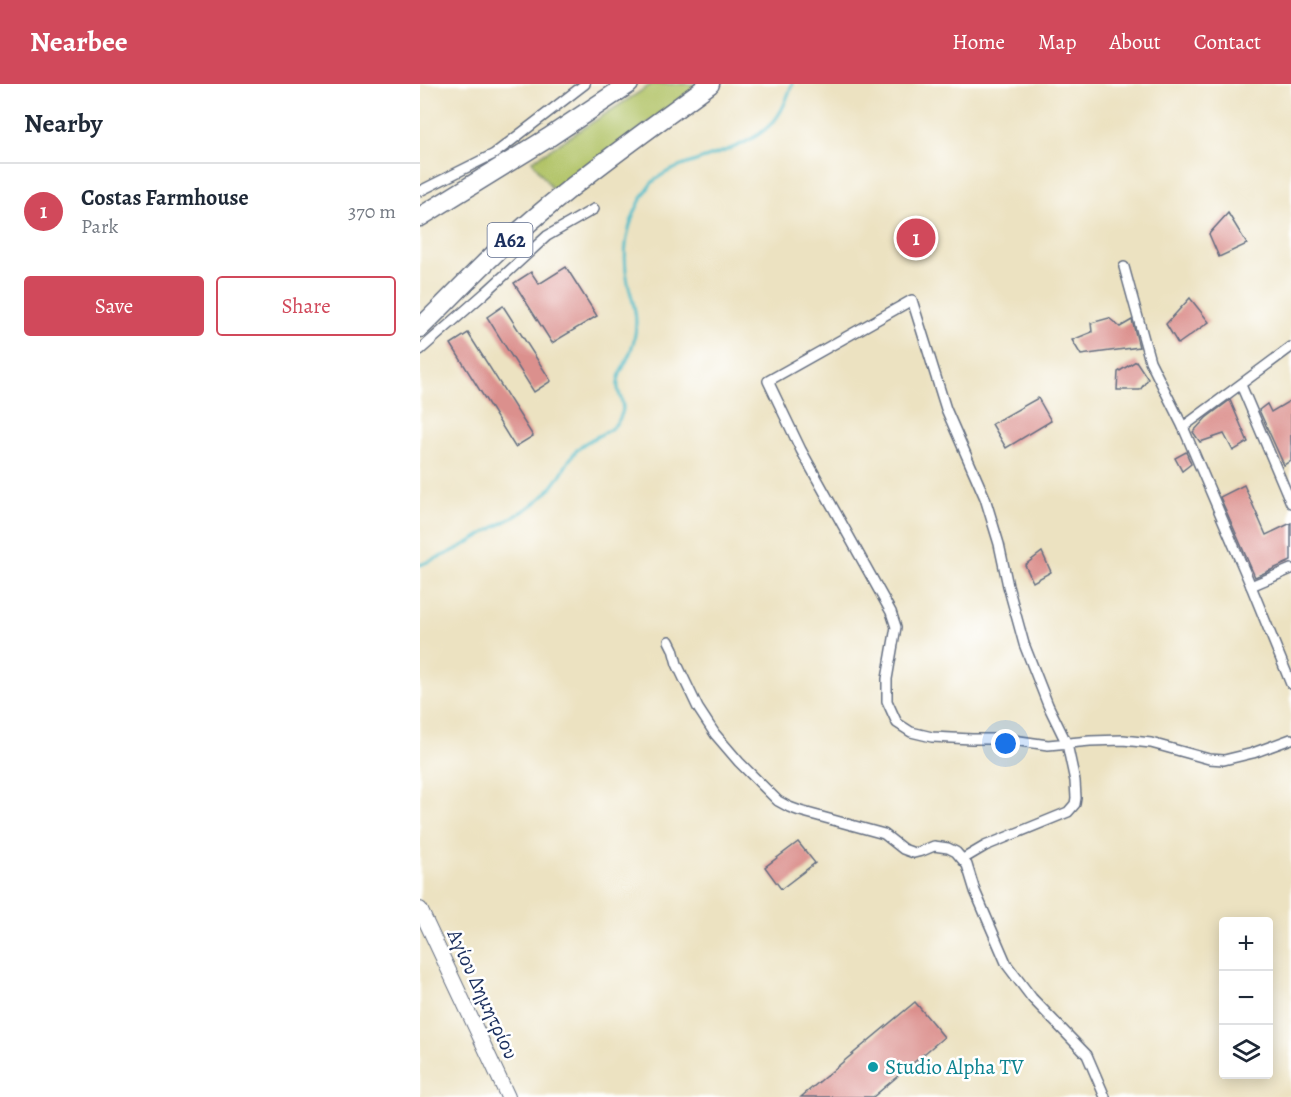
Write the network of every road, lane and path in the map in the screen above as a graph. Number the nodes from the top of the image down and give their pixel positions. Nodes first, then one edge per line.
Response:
1 (585, 84) edge
2 (629, 84) edge
3 (710, 84) edge
4 (420, 191) edge
5 (594, 209) dead end
6 (420, 217) edge
7 (1124, 267) dead end
8 (420, 328) edge
9 (1291, 346) edge
10 (420, 350) edge
11 (1241, 385) junction
12 (1183, 427) junction
13 (1291, 503) edge
14 (1291, 570) edge
15 (1251, 586) junction
16 (669, 640) dead end
17 (1291, 684) edge
18 (1291, 739) edge
19 (1067, 744) junction
20 (963, 859) junction
21 (420, 909) edge
22 (508, 1097) edge
23 (1106, 1097) edge

1 - 4 street
2 - 6 highway
3 - 8 highway, Α62
5 - 10 street
7 - 12 street
9 - 11 street
11 - 12 street
11 - 13 street
12 - 15 street
14 - 15 street
15 - 17 street
16 - 20 street
18 - 19 street
19 - 19 street
19 - 20 street
20 - 23 street
21 - 22 main road, Αγίου Δημητρίου

